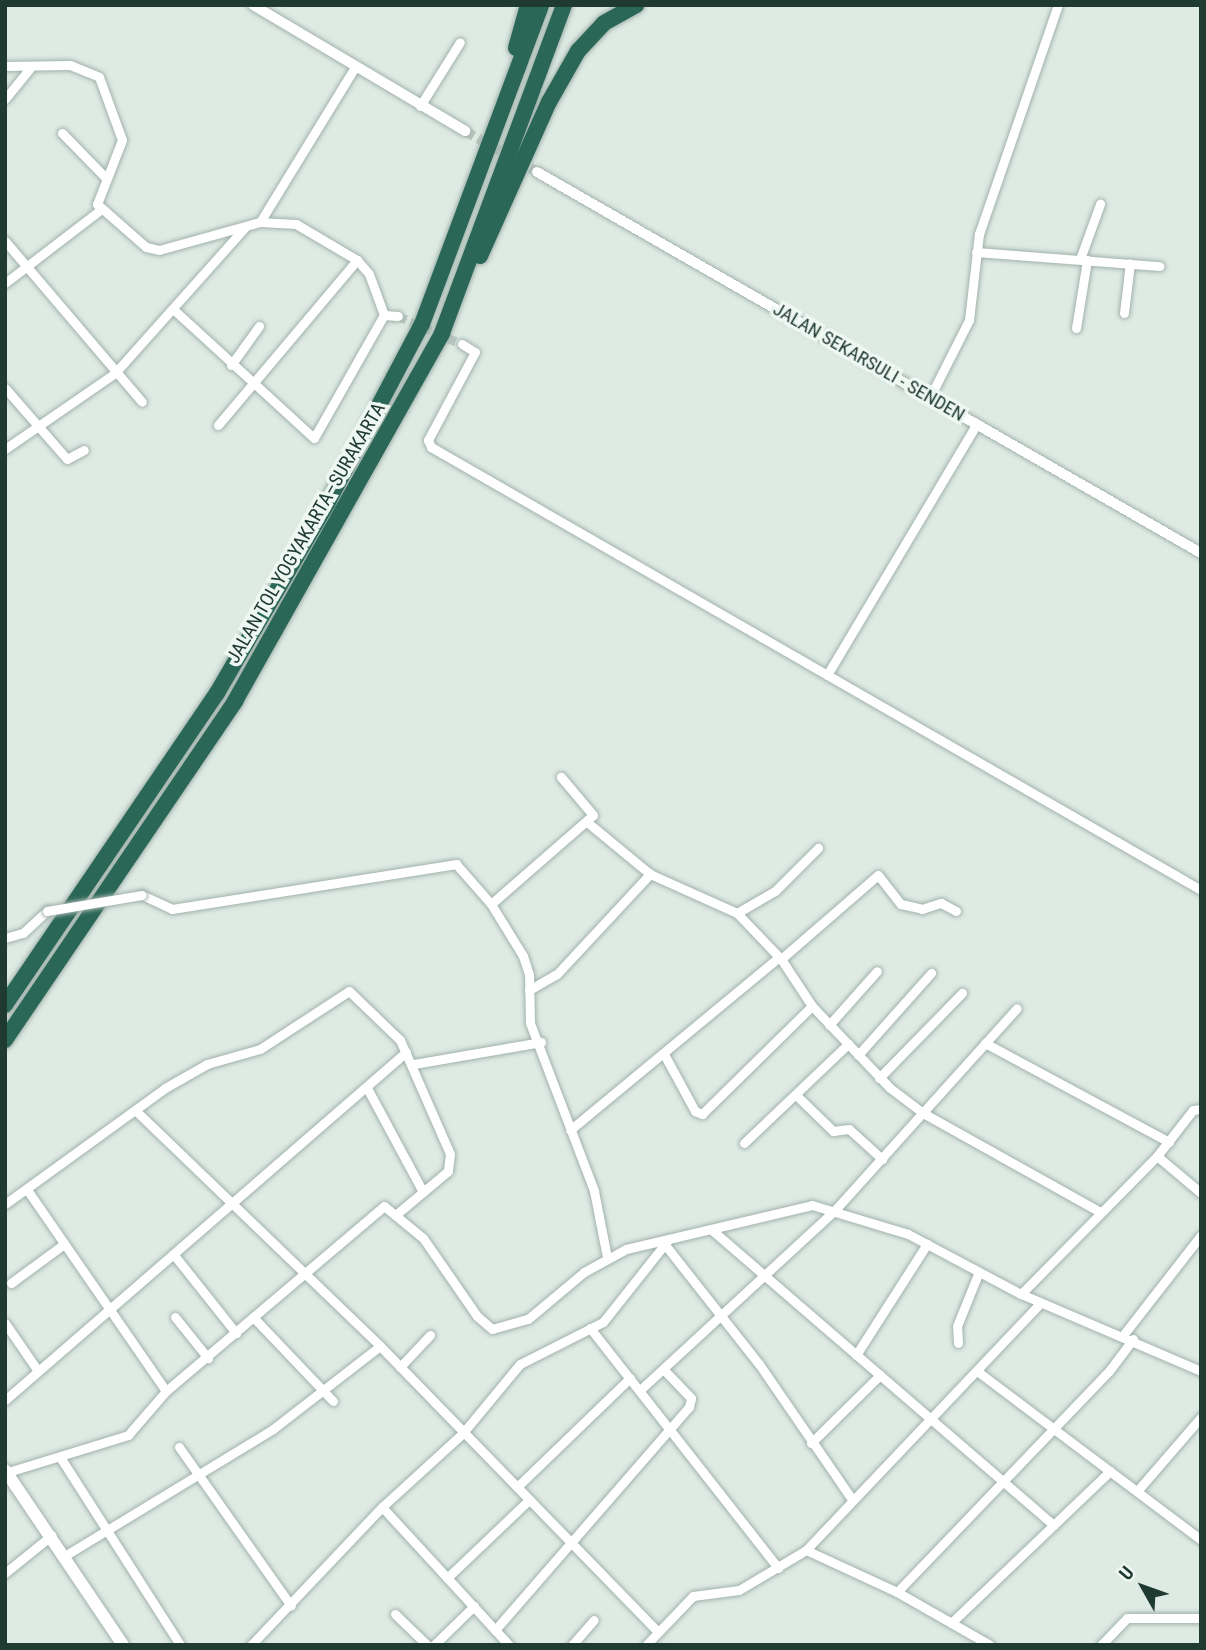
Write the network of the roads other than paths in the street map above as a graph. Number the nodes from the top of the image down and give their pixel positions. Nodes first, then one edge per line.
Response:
1 (253, 5) edge
2 (528, 5) edge
3 (541, 5) edge
4 (564, 5) edge
5 (636, 5) edge
6 (1058, 5) edge
7 (460, 42) dead end
8 (5, 66) edge
9 (355, 67) junction
10 (30, 68) junction
11 (5, 99) edge
12 (420, 106) junction
13 (465, 131) tunnel mouth
14 (62, 133) dead end
15 (537, 172) tunnel mouth
16 (105, 177) junction
17 (473, 194) junction
18 (1100, 204) dead end
19 (100, 210) junction
20 (260, 222) junction
21 (244, 227) junction
22 (5, 241) edge
23 (976, 252) junction
24 (357, 260) junction
25 (1084, 260) junction
26 (1130, 263) junction
27 (1158, 266) dead end
28 (27, 268) junction
29 (5, 283) edge
30 (173, 309) junction
31 (1124, 313) dead end
32 (384, 315) junction
33 (398, 316) tunnel mouth
34 (259, 326) dead end
35 (1076, 328) dead end
36 (442, 333) junction
37 (462, 344) dead end
38 (231, 365) junction
39 (115, 373) junction
40 (254, 386) junction
41 (5, 388) edge
42 (930, 395) junction
43 (142, 402) dead end
44 (977, 423) junction
45 (218, 425) dead end
46 (43, 427) junction
47 (5, 449) edge
48 (84, 450) dead end
49 (1201, 553) edge
50 (827, 675) junction
51 (561, 777) dead end
52 (587, 822) junction
53 (818, 848) dead end
54 (650, 874) junction
55 (1201, 890) edge
56 (491, 904) junction
57 (956, 911) dead end
58 (737, 913) junction
59 (5, 938) edge
60 (780, 958) junction
61 (877, 971) dead end
62 (931, 973) dead end
63 (529, 990) junction
64 (961, 993) dead end
65 (5, 1005) edge
66 (812, 1006) junction
67 (1017, 1008) dead end
68 (829, 1025) junction
69 (5, 1040) edge
70 (541, 1042) junction
71 (985, 1043) junction
72 (848, 1044) junction
73 (407, 1052) junction
74 (858, 1055) junction
75 (664, 1056) junction
76 (414, 1064) junction
77 (879, 1078) junction
78 (367, 1087) junction
79 (796, 1095) junction
80 (1201, 1109) edge
81 (135, 1110) junction
82 (923, 1112) junction
83 (570, 1130) junction
84 (1168, 1142) junction
85 (744, 1143) dead end
86 (1157, 1156) junction
87 (881, 1159) junction
88 (28, 1191) junction
89 (423, 1192) junction
90 (1201, 1193) edge
91 (5, 1204) edge
92 (233, 1204) junction
93 (836, 1209) junction
94 (1100, 1212) junction
95 (398, 1213) junction
96 (713, 1231) junction
97 (1201, 1236) edge
98 (667, 1243) junction
99 (64, 1244) junction
100 (927, 1244) junction
101 (174, 1255) junction
102 (607, 1256) junction
103 (303, 1271) junction
104 (978, 1274) junction
105 (765, 1277) junction
106 (12, 1283) dead end
107 (1021, 1294) junction
108 (1040, 1303) junction
109 (108, 1310) junction
110 (175, 1317) dead end
111 (253, 1317) junction
112 (722, 1319) junction
113 (5, 1323) edge
114 (590, 1328) junction
115 (236, 1333) junction
116 (1124, 1334) junction
117 (430, 1335) dead end
118 (1133, 1339) junction
119 (958, 1343) dead end
120 (380, 1346) junction
121 (856, 1355) junction
122 (208, 1358) junction
123 (400, 1367) junction
124 (664, 1370) junction
125 (38, 1371) junction
126 (977, 1371) junction
127 (1201, 1371) edge
128 (880, 1376) junction
129 (630, 1378) junction
130 (640, 1390) junction
131 (166, 1391) junction
132 (326, 1392) junction
133 (5, 1400) edge
134 (333, 1401) dead end
135 (1201, 1417) edge
136 (932, 1419) junction
137 (668, 1430) junction
138 (1052, 1430) junction
139 (462, 1434) junction
140 (811, 1443) junction
141 (179, 1447) dead end
142 (60, 1457) junction
143 (6, 1471) edge
144 (1110, 1471) junction
145 (201, 1475) junction
146 (1004, 1481) junction
147 (517, 1487) junction
148 (1138, 1490) junction
149 (851, 1498) junction
150 (529, 1500) junction
151 (382, 1507) junction
152 (1054, 1525) junction
153 (104, 1529) junction
154 (52, 1535) junction
155 (1201, 1540) edge
156 (573, 1545) junction
157 (806, 1550) junction
158 (66, 1555) junction
159 (778, 1568) junction
160 (5, 1573) edge
161 (447, 1578) junction
162 (897, 1592) junction
163 (291, 1605) junction
164 (474, 1606) junction
165 (395, 1614) dead end
166 (1201, 1618) edge
167 (594, 1620) dead end
168 (951, 1623) junction
169 (495, 1630) junction
170 (657, 1631) junction
171 (122, 1645) edge
172 (180, 1645) edge
173 (251, 1645) edge
174 (427, 1645) edge
175 (434, 1645) edge
176 (509, 1645) edge
177 (572, 1645) edge
178 (646, 1645) edge
179 (990, 1645) edge
180 (1101, 1645) edge

1 - 9 street
2 - 17 highway
3 - 17 highway, JALAN TOL YOGYAKARTA–SURAKARTA
4 - 36 highway, JALAN TOL YOGYAKARTA–SURAKARTA
5 - 36 highway
6 - 23 street
7 - 12 street
8 - 10 street
9 - 12 street
9 - 20 street
10 - 11 street
10 - 16 street
12 - 13 street
14 - 16 street
15 - 42 street, JALAN SEKARSULI - SENDEN
16 - 19 street
17 - 65 highway, JALAN TOL YOGYAKARTA–SURAKARTA
18 - 25 street
19 - 21 street
19 - 28 street
20 - 21 street
20 - 24 street
21 - 30 street
22 - 28 street
23 - 25 street
23 - 42 street
24 - 32 street
24 - 40 street
25 - 26 street
25 - 35 street
26 - 27 street
26 - 31 street
28 - 29 street
28 - 39 street
30 - 38 street
30 - 39 street
32 - 33 street
32 - 40 street
34 - 38 street
36 - 69 highway, JALAN TOL YOGYAKARTA–SURAKARTA
37 - 50 street
38 - 40 street
39 - 43 street
39 - 46 street
40 - 45 street
41 - 46 street
42 - 44 street, JALAN SEKARSULI - SENDEN
44 - 49 street, JALAN SEKARSULI - SENDEN
44 - 50 street
46 - 47 street
46 - 48 street
50 - 55 street
51 - 52 street
52 - 54 street
52 - 56 street
53 - 58 street
54 - 58 street
54 - 63 street
56 - 59 street, bridge
56 - 63 street
57 - 60 street
58 - 60 street
60 - 66 street
60 - 75 street
61 - 68 street
62 - 74 street
63 - 70 street
64 - 77 street
66 - 68 street
66 - 75 street
67 - 71 street
68 - 72 street
70 - 76 street
70 - 83 street
71 - 82 street
71 - 84 street
72 - 74 street
72 - 79 street
73 - 76 street
73 - 78 street
73 - 81 street
74 - 77 street
75 - 83 street
76 - 89 street
77 - 82 street
78 - 89 street
78 - 92 street
79 - 85 street
79 - 87 street
80 - 84 street
81 - 88 street
81 - 92 street
82 - 87 street
82 - 94 street
83 - 102 street
84 - 86 street
86 - 90 street
86 - 94 street
87 - 93 street
88 - 91 street
88 - 99 street
89 - 95 street
92 - 101 street
92 - 103 street
93 - 96 street
93 - 100 street
93 - 105 street
94 - 107 street
95 - 102 street
95 - 103 street
96 - 98 street
96 - 105 street
97 - 116 street
98 - 102 street
98 - 112 street
98 - 114 street
99 - 106 street
99 - 109 street
100 - 104 street
100 - 121 street
101 - 109 street
101 - 115 street
103 - 111 street
103 - 120 street
104 - 107 street
104 - 119 street
105 - 112 street
105 - 121 street
107 - 108 street
108 - 116 street
108 - 126 street
109 - 125 street
109 - 131 street
110 - 122 street
111 - 115 street
111 - 132 street
112 - 124 street
112 - 140 street
113 - 125 street
114 - 129 street
114 - 139 street
115 - 122 street
116 - 118 street
117 - 123 street
118 - 127 street
118 - 138 street
120 - 123 street
120 - 132 street
121 - 128 street
122 - 131 street
123 - 139 street
124 - 130 street
124 - 137 street
125 - 133 street
126 - 136 street
126 - 138 street
128 - 136 street
128 - 140 street
129 - 130 street
129 - 147 street
130 - 137 street
131 - 142 street
132 - 134 street
132 - 145 street
135 - 148 street
136 - 146 street
136 - 149 street
137 - 156 street
137 - 159 street
138 - 144 street
138 - 146 street
139 - 147 street
139 - 151 street
140 - 149 street
141 - 145 street
142 - 143 street
142 - 153 street
143 - 154 main road
144 - 148 street
144 - 152 street
145 - 153 street
145 - 163 street
146 - 152 street
146 - 162 street
147 - 150 street
148 - 155 street
149 - 157 street
150 - 156 street
150 - 161 street
151 - 161 street
151 - 163 street
152 - 168 street
153 - 158 street
153 - 172 street
154 - 158 main road
154 - 160 street
156 - 169 street
156 - 170 street
157 - 159 street
157 - 162 street
158 - 171 main road
159 - 170 street
161 - 164 street
162 - 168 street
163 - 173 street
164 - 169 street
164 - 175 street
165 - 174 street
166 - 180 street
167 - 177 street
168 - 179 street
169 - 176 street
170 - 178 street

